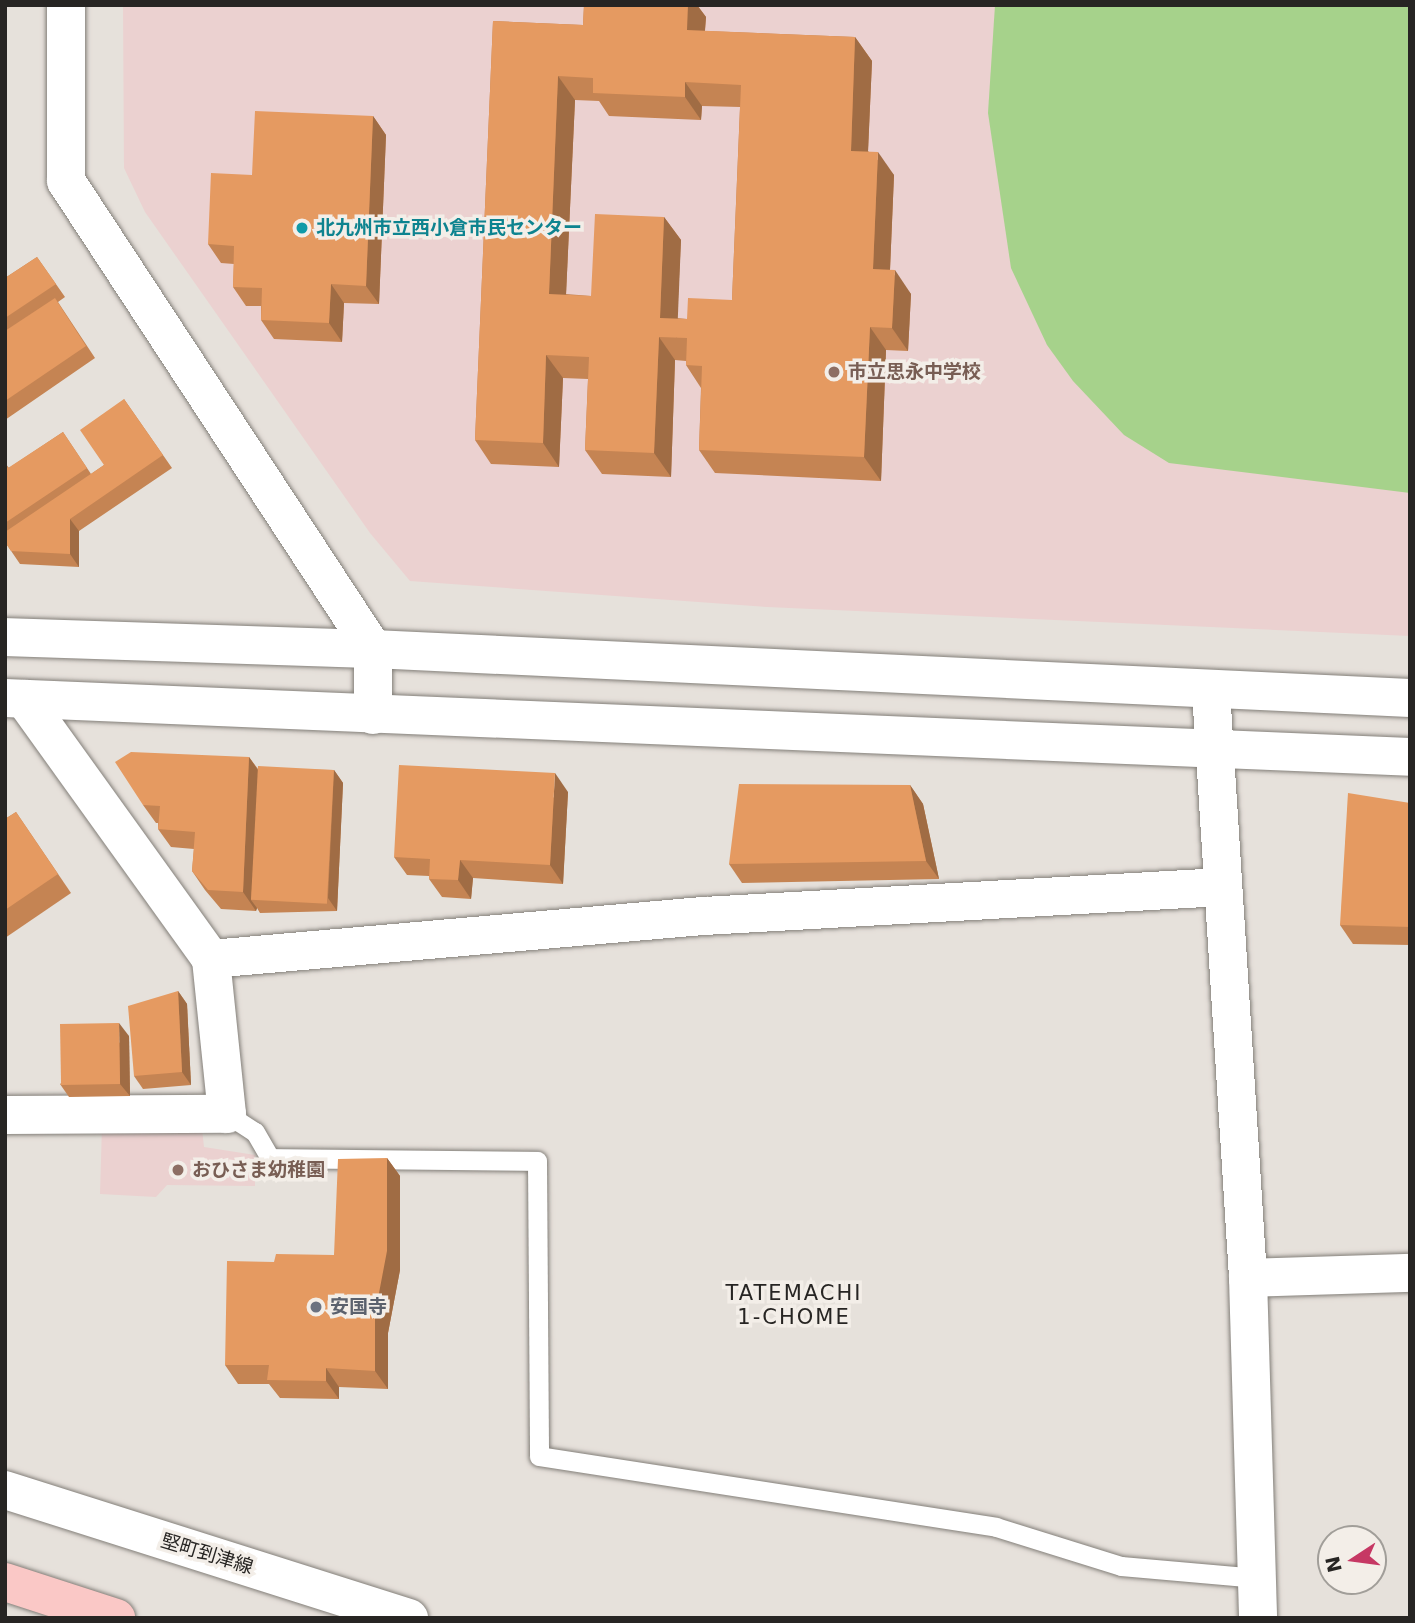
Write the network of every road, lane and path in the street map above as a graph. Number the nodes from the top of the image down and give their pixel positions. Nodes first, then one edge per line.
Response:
1 (66, 5) edge
2 (5, 637) edge
3 (373, 649) junction
4 (11, 690) edge
5 (1211, 691) junction
6 (1410, 698) edge
7 (373, 715) junction
8 (1218, 750) junction
9 (1410, 757) edge
10 (1223, 887) junction
11 (211, 959) junction
12 (227, 1114) junction
13 (5, 1115) edge
14 (1410, 1273) edge
15 (1248, 1278) junction
16 (5, 1490) edge
17 (1257, 1578) junction
18 (5, 1582) edge
19 (116, 1618) edge
20 (409, 1618) edge
21 (1258, 1618) edge

1 - 3 street
2 - 3 street
3 - 5 street
3 - 7 street
4 - 7 street
4 - 11 street
5 - 6 street
5 - 8 street
7 - 8 street
8 - 9 street
8 - 10 street
10 - 11 street
10 - 15 street
11 - 12 street
12 - 13 street
12 - 17 lane
14 - 15 street
15 - 17 street
16 - 20 street, 堅町到津線
17 - 21 street
18 - 19 highway

